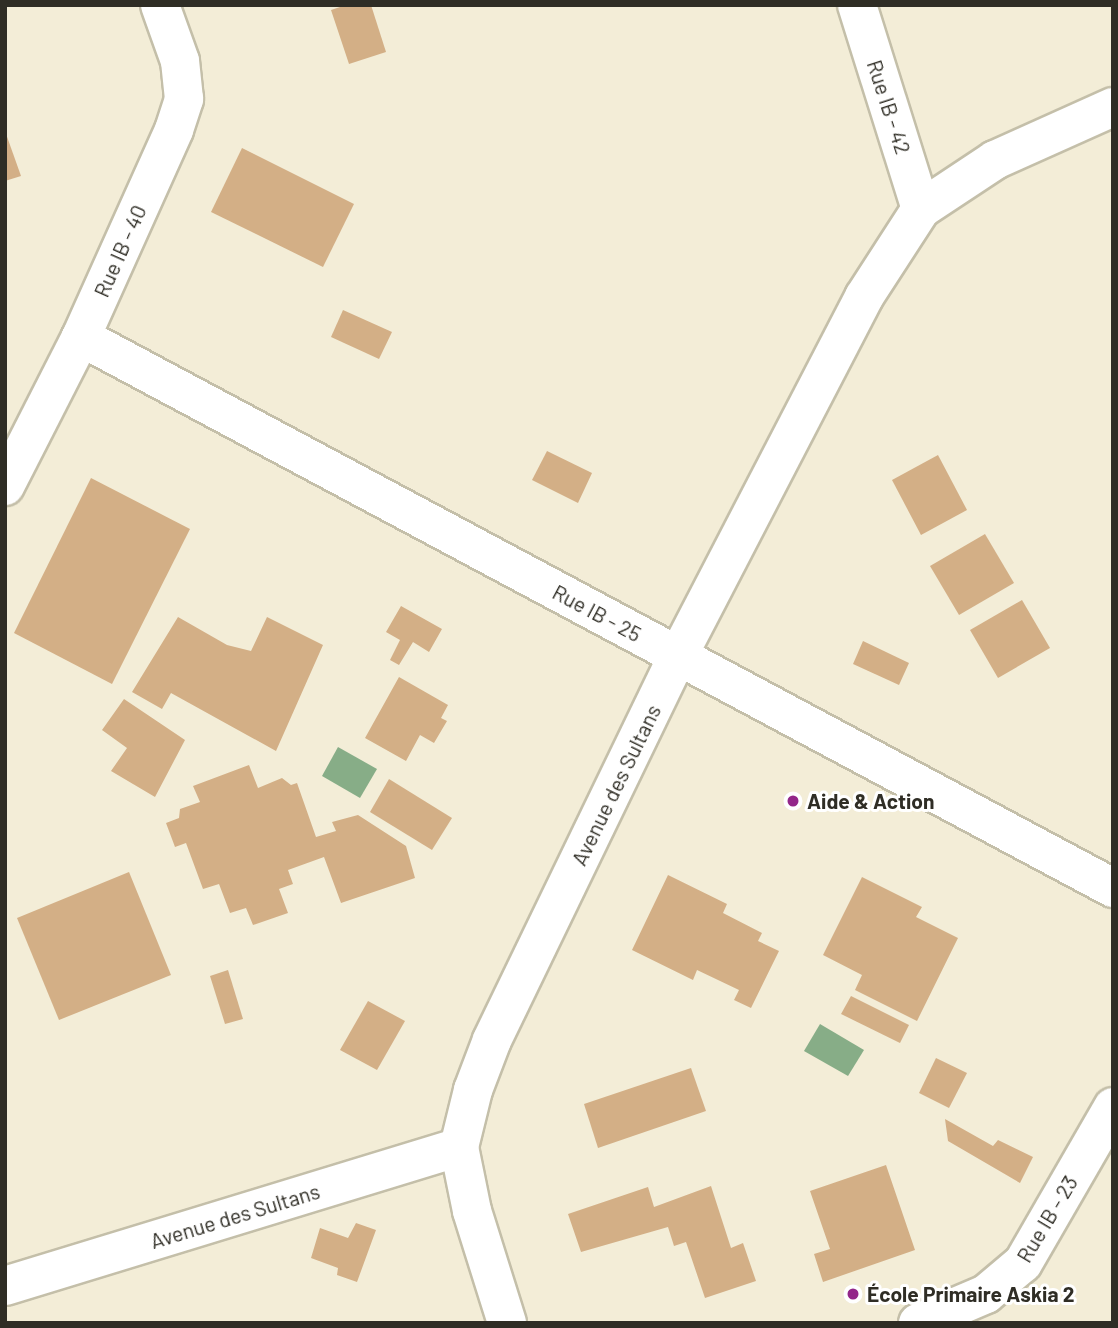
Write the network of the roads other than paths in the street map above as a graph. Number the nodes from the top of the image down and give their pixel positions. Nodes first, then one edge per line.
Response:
1 (160, 5) edge
2 (857, 5) edge
3 (1113, 107) edge
4 (922, 209) junction
5 (81, 337) junction
6 (5, 486) edge
7 (678, 656) junction
8 (1113, 888) edge
9 (1113, 1107) edge
10 (459, 1147) junction
11 (5, 1286) edge
12 (507, 1323) edge
13 (918, 1323) edge

1 - 5 street, Rue IB - 40
2 - 4 street, Rue IB - 42
3 - 4 street, Avenue des Sultans
4 - 7 street, Avenue des Sultans
5 - 6 street, Rue IB - 40
5 - 7 street, Rue IB - 25
7 - 8 street, Rue IB - 25
7 - 10 street, Avenue des Sultans
9 - 13 street, Rue IB - 23
10 - 11 street, Avenue des Sultans
10 - 12 street

